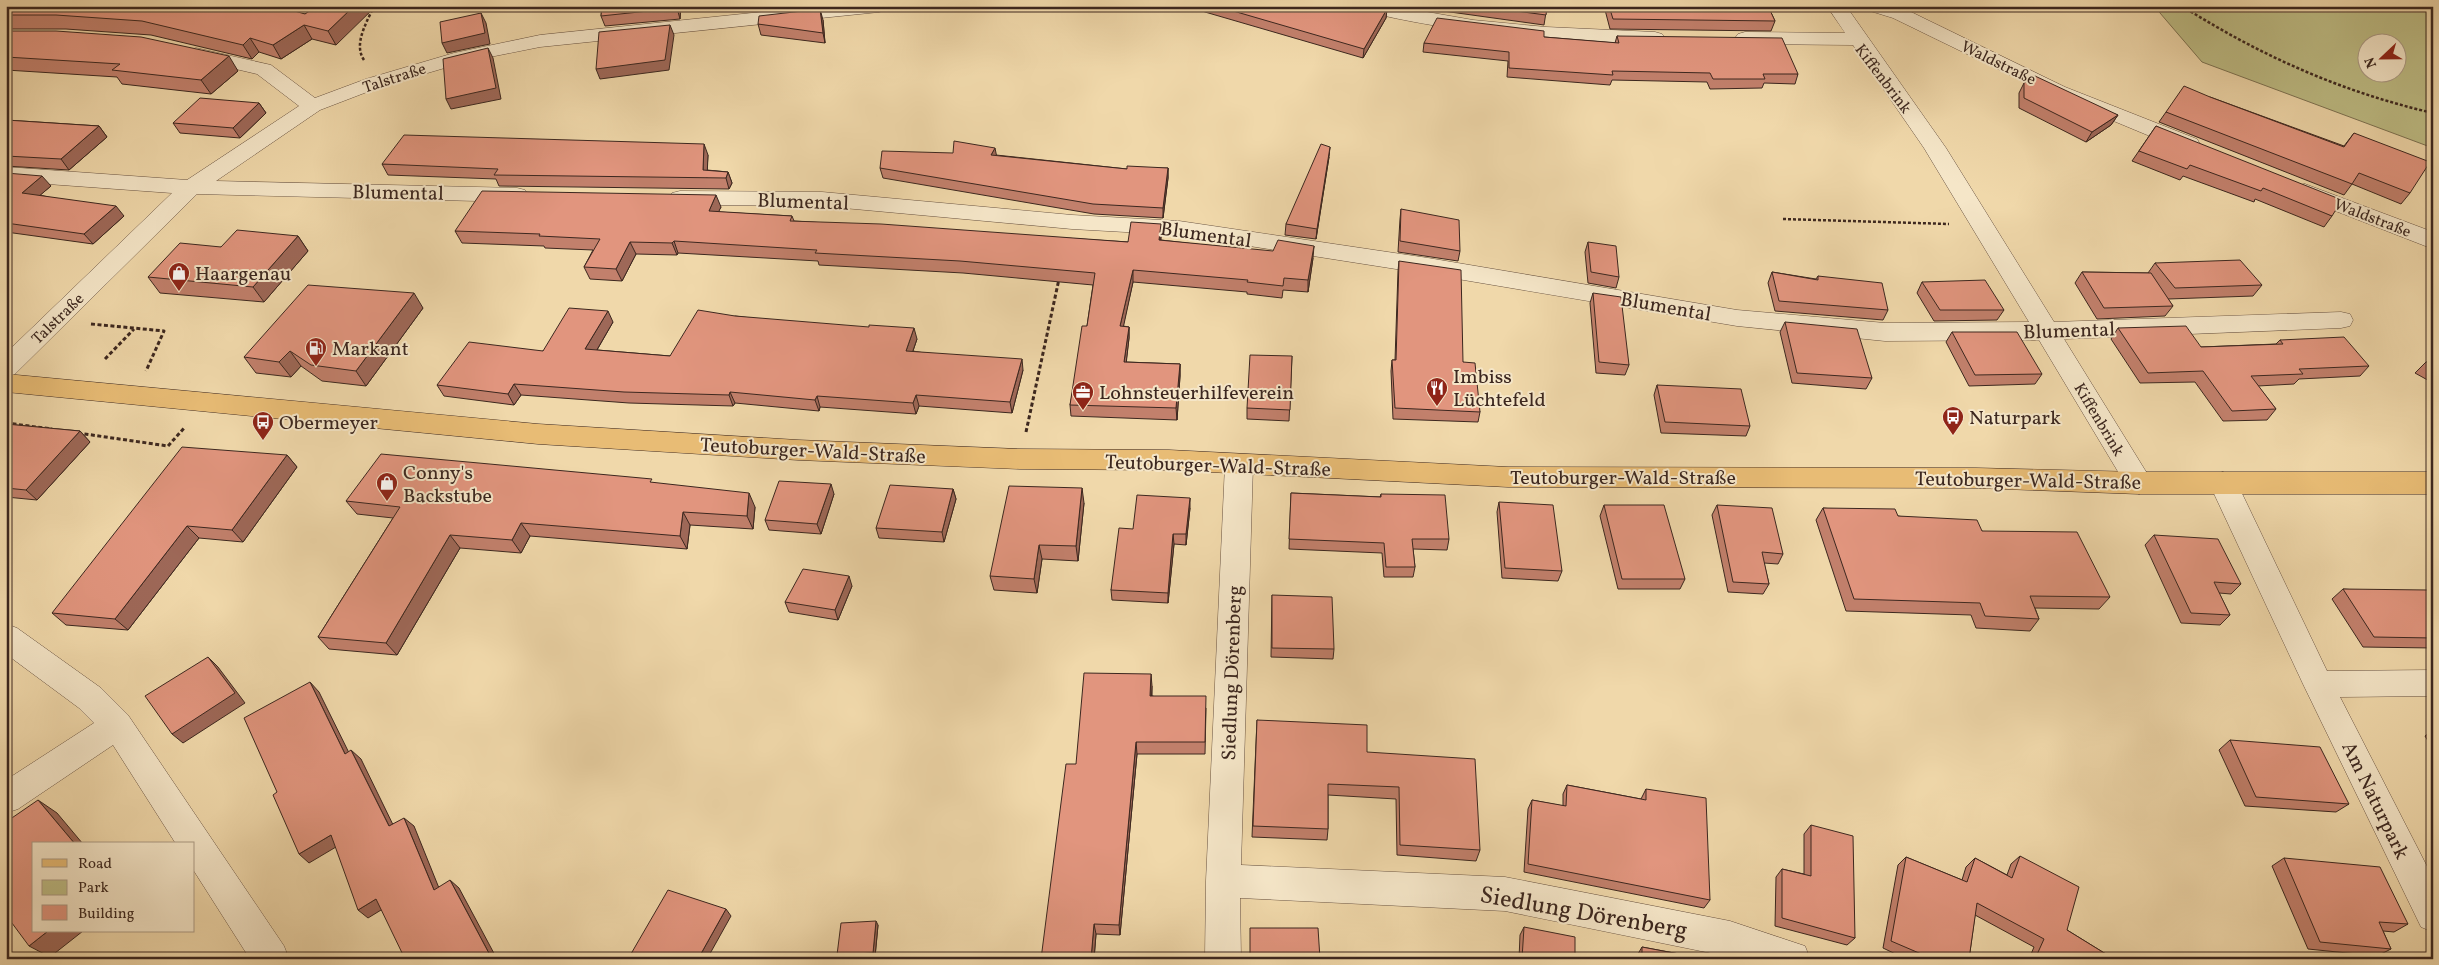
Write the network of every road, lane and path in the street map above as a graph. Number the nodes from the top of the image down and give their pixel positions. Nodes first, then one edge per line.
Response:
1 (374, 6) edge
2 (879, 6) edge
3 (1366, 6) edge
4 (1836, 6) edge
5 (1874, 6) edge
6 (2182, 6) edge
7 (1903, 10) edge
8 (1670, 38) edge
9 (1730, 38) edge
10 (1859, 39) junction
11 (179, 50) edge
12 (380, 81) junction
13 (313, 106) junction
14 (2433, 113) edge
15 (2205, 151) edge
16 (6, 174) edge
17 (2288, 184) edge
18 (191, 187) junction
19 (539, 196) edge
20 (656, 197) edge
21 (1783, 220) dead end
22 (1072, 222) junction
23 (1982, 225) junction
24 (2433, 241) edge
25 (55, 320) junction
26 (2341, 320) dead end
27 (134, 328) junction
28 (2046, 331) junction
29 (105, 359) dead end
30 (6, 368) edge
31 (6, 383) edge
32 (136, 395) junction
33 (206, 402) junction
34 (6, 423) edge
35 (61, 430) edge
36 (70, 431) edge
37 (1020, 459) junction
38 (1239, 465) junction
39 (2139, 483) junction
40 (2222, 483) junction
41 (2433, 483) edge
42 (6, 637) edge
43 (2433, 683) edge
44 (2318, 684) junction
45 (117, 725) junction
46 (6, 798) edge
47 (194, 842) edge
48 (195, 844) edge
49 (1223, 881) junction
50 (2433, 915) edge
51 (271, 959) edge
52 (1223, 959) edge
53 (1792, 959) edge

1 - 12 path
2 - 12 street, Talstraße
3 - 8 street
4 - 10 street
5 - 7 street, Waldstraße
6 - 14 path
7 - 10 street
7 - 15 street, Waldstraße
9 - 10 street, Kiffenbrink
10 - 23 street, Kiffenbrink
11 - 13 street
12 - 13 street, Talstraße
13 - 18 street, Talstraße
16 - 18 street, Blumental
17 - 24 street, Waldstraße
18 - 19 street, Blumental
18 - 25 street, Talstraße
20 - 22 street, Blumental
21 - 23 path
22 - 28 street, Blumental
22 - 37 path
23 - 28 street, Kiffenbrink
25 - 27 path
25 - 30 street, Talstraße
26 - 28 street, Blumental
27 - 29 path
27 - 32 path
28 - 39 street, Kiffenbrink
31 - 32 main road, Teutoburger-Wald-Straße
32 - 33 main road, Teutoburger-Wald-Straße
33 - 36 path
33 - 37 main road, Teutoburger-Wald-Straße
34 - 35 path
37 - 38 main road, Teutoburger-Wald-Straße
38 - 39 main road, Teutoburger-Wald-Straße
38 - 49 street, Siedlung Dörenberg
39 - 40 main road, Teutoburger-Wald-Straße
40 - 41 main road, Teutoburger-Wald-Straße
40 - 44 street, Am Naturpark
42 - 45 street
43 - 44 street
44 - 50 street, Am Naturpark
45 - 46 street
45 - 47 street
48 - 51 street
49 - 52 street, Siedlung Dörenberg
49 - 53 street, Siedlung Dörenberg

